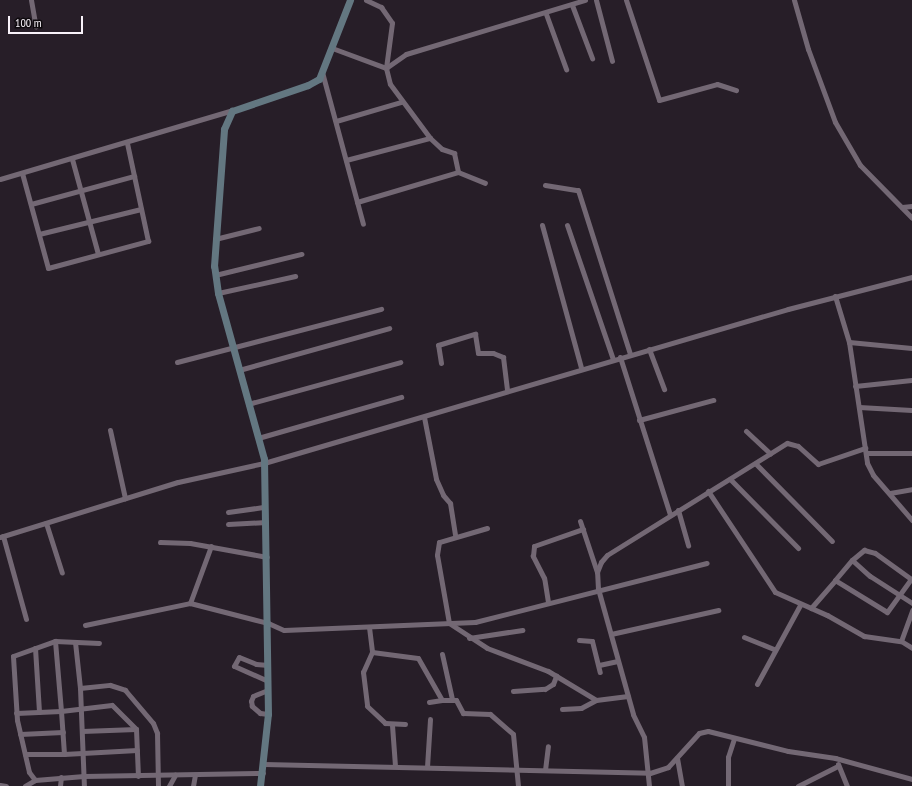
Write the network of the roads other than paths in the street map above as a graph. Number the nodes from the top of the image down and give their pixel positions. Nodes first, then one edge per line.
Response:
1 (31, 0) edge
2 (350, 0) edge
3 (366, 0) edge
4 (585, 0) edge
5 (596, 0) edge
6 (626, 0) edge
7 (794, 0) edge
8 (572, 5) junction
9 (546, 14) junction
10 (36, 26) dead end
11 (332, 48) junction
12 (592, 58) dead end
13 (612, 61) dead end
14 (386, 68) junction
15 (566, 69) dead end
16 (322, 72) junction
17 (736, 90) dead end
18 (401, 102) junction
19 (237, 108) junction
20 (336, 121) junction
21 (430, 138) junction
22 (127, 143) junction
23 (72, 159) junction
24 (346, 160) junction
25 (458, 172) junction
26 (22, 173) junction
27 (134, 176) junction
28 (0, 179) edge
29 (485, 182) dead end
30 (545, 185) dead end
31 (81, 190) junction
32 (357, 202) junction
33 (31, 204) junction
34 (912, 206) edge
35 (902, 207) junction
36 (141, 209) junction
37 (912, 218) edge
38 (90, 222) junction
39 (363, 224) dead end
40 (542, 225) dead end
41 (567, 225) dead end
42 (259, 228) dead end
43 (39, 234) junction
44 (215, 239) junction
45 (98, 254) junction
46 (301, 254) dead end
47 (215, 276) junction
48 (295, 276) dead end
49 (912, 277) edge
50 (218, 293) junction
51 (835, 296) junction
52 (381, 308) dead end
53 (389, 328) dead end
54 (849, 342) junction
55 (232, 346) junction
56 (912, 348) edge
57 (649, 349) junction
58 (630, 354) junction
59 (620, 357) junction
60 (613, 359) junction
61 (177, 362) dead end
62 (400, 362) dead end
63 (441, 363) dead end
64 (581, 368) junction
65 (239, 370) junction
66 (912, 380) edge
67 (856, 386) junction
68 (664, 389) dead end
69 (507, 390) junction
70 (401, 397) dead end
71 (713, 400) dead end
72 (248, 404) junction
73 (859, 407) junction
74 (912, 410) edge
75 (424, 417) junction
76 (639, 420) junction
77 (110, 430) dead end
78 (746, 431) dead end
79 (258, 438) junction
80 (866, 450) junction
81 (770, 453) junction
82 (912, 453) edge
83 (264, 463) junction
84 (756, 464) junction
85 (730, 479) junction
86 (912, 488) edge
87 (708, 491) junction
88 (890, 493) junction
89 (125, 498) junction
90 (265, 508) junction
91 (678, 510) junction
92 (228, 512) dead end
93 (670, 515) junction
94 (912, 520) edge
95 (580, 521) dead end
96 (266, 522) junction
97 (46, 523) junction
98 (228, 524) dead end
99 (487, 528) dead end
100 (583, 529) junction
101 (455, 535) junction
102 (2, 537) edge
103 (160, 542) dead end
104 (832, 542) dead end
105 (211, 546) junction
106 (688, 546) dead end
107 (798, 548) dead end
108 (266, 557) junction
109 (852, 560) junction
110 (707, 563) dead end
111 (597, 572) junction
112 (62, 573) dead end
113 (836, 580) junction
114 (598, 589) junction
115 (901, 596) junction
116 (548, 602) junction
117 (190, 603) junction
118 (912, 604) edge
119 (800, 605) junction
120 (811, 608) junction
121 (718, 610) dead end
122 (912, 610) edge
123 (26, 619) dead end
124 (268, 623) junction
125 (449, 624) junction
126 (84, 626) dead end
127 (369, 627) junction
128 (522, 630) dead end
129 (611, 634) junction
130 (744, 637) dead end
131 (468, 638) junction
132 (579, 640) dead end
133 (55, 642) junction
134 (75, 642) junction
135 (901, 642) junction
136 (99, 643) dead end
137 (35, 648) junction
138 (912, 648) edge
139 (774, 649) junction
140 (372, 652) junction
141 (442, 654) dead end
142 (618, 662) junction
143 (599, 664) junction
144 (268, 665) junction
145 (600, 672) dead end
146 (556, 676) junction
147 (268, 681) junction
148 (757, 684) dead end
149 (80, 688) junction
150 (268, 690) junction
151 (513, 691) dead end
152 (628, 696) junction
153 (452, 699) junction
154 (442, 700) junction
155 (596, 700) junction
156 (429, 702) dead end
157 (80, 708) junction
158 (562, 709) dead end
159 (61, 711) junction
160 (39, 712) junction
161 (16, 713) junction
162 (268, 714) junction
163 (430, 719) dead end
164 (405, 724) dead end
165 (392, 725) junction
166 (136, 730) junction
167 (82, 731) junction
168 (63, 732) junction
169 (20, 734) junction
170 (734, 738) junction
171 (548, 746) dead end
172 (137, 750) junction
173 (83, 753) junction
174 (25, 754) junction
175 (64, 754) junction
176 (677, 758) junction
177 (835, 758) junction
178 (264, 764) junction
179 (395, 766) junction
180 (838, 766) junction
181 (427, 767) junction
182 (518, 769) junction
183 (546, 770) junction
184 (263, 773) junction
185 (650, 773) junction
186 (159, 775) junction
187 (175, 775) junction
188 (195, 775) junction
189 (84, 776) junction
190 (138, 776) junction
191 (61, 777) junction
192 (912, 779) edge
193 (35, 780) junction
194 (0, 785) edge
195 (6, 786) edge
196 (25, 786) edge
197 (60, 786) edge
198 (84, 786) edge
199 (158, 786) edge
200 (169, 786) edge
201 (193, 786) edge
202 (260, 786) edge
203 (518, 786) edge
204 (649, 786) edge
205 (682, 786) edge
206 (728, 786) edge
207 (798, 786) edge
208 (846, 786) edge

1 - 10 street
2 - 11 street
3 - 14 street
4 - 8 street
5 - 13 street
6 - 17 street
7 - 35 street
8 - 9 street
8 - 12 street
9 - 14 street
9 - 15 street
11 - 14 street
11 - 16 street
14 - 18 street
16 - 19 street
16 - 20 street
18 - 20 street
18 - 21 street
19 - 22 street
19 - 44 street
20 - 24 street
21 - 24 street
21 - 25 street
22 - 23 street
22 - 27 street
23 - 26 street
23 - 31 street
24 - 32 street
25 - 29 street
25 - 32 street
26 - 28 street
26 - 33 street
27 - 31 street
27 - 36 street
30 - 58 street
31 - 33 street
31 - 38 street
32 - 39 street
33 - 43 street
34 - 35 street
35 - 37 street
36 - 38 street
36 - 45 street
38 - 43 street
38 - 45 street
40 - 64 street
41 - 60 street
42 - 44 street
43 - 45 street
44 - 47 street
46 - 47 street
47 - 50 street
48 - 50 street
49 - 51 street
50 - 55 street
51 - 54 street
51 - 57 street
52 - 55 street
53 - 65 street
54 - 56 street
54 - 67 street
55 - 61 street
55 - 65 street
57 - 58 street
57 - 68 street
58 - 59 street
59 - 60 street
59 - 76 street
60 - 64 street
62 - 72 street
63 - 69 street
64 - 69 street
65 - 72 street
66 - 67 street
67 - 73 street
69 - 75 street
70 - 79 street
71 - 76 street
72 - 79 street
73 - 74 street
73 - 80 street
75 - 83 street
75 - 101 street
76 - 93 street
77 - 89 street
78 - 81 street
79 - 83 street
80 - 81 street
80 - 82 street
80 - 88 street
81 - 84 street
83 - 89 street
83 - 90 street
84 - 85 street
84 - 104 street
85 - 87 street
85 - 107 street
86 - 88 street
87 - 91 street
87 - 119 street
88 - 94 street
89 - 97 street
90 - 92 street
90 - 96 street
91 - 93 street
91 - 106 street
93 - 111 street
95 - 100 street
96 - 98 street
96 - 108 street
97 - 102 street
97 - 112 street
99 - 101 street
100 - 111 street
100 - 116 street
101 - 125 street
102 - 123 street
103 - 105 street
105 - 108 street
105 - 117 street
108 - 124 street
109 - 113 street
109 - 115 street
109 - 115 street
110 - 114 street
111 - 114 street
113 - 115 street
113 - 120 street
114 - 116 street
114 - 129 street
115 - 118 street
116 - 125 street
117 - 124 street
117 - 126 street
119 - 120 street
119 - 139 street
120 - 135 street
121 - 129 street
122 - 135 street
124 - 127 street
124 - 144 street
125 - 127 street
125 - 131 street
127 - 140 street
128 - 131 street
129 - 142 street
130 - 139 street
131 - 146 street
132 - 143 street
133 - 134 street
133 - 137 street
133 - 159 street
134 - 136 street
134 - 149 street
135 - 138 street
137 - 160 street
137 - 161 street
139 - 148 street
140 - 154 street
140 - 165 street
141 - 153 street
142 - 143 street
142 - 152 street
143 - 145 street
144 - 147 street
144 - 147 street
146 - 151 street
146 - 155 street
147 - 150 street
149 - 157 street
149 - 186 street
150 - 162 street
150 - 162 street
152 - 155 street
152 - 185 street
153 - 154 street
153 - 182 street
154 - 156 street
155 - 158 street
157 - 159 street
157 - 166 street
157 - 167 street
159 - 160 street
159 - 168 street
160 - 161 street
161 - 169 street
162 - 178 street
163 - 181 street
164 - 165 street
165 - 179 street
166 - 167 street
166 - 172 street
167 - 173 street
168 - 169 street
168 - 175 street
169 - 174 street
170 - 176 street
170 - 177 street
170 - 206 street
171 - 183 street
172 - 173 street
172 - 190 street
173 - 175 street
173 - 189 street
174 - 175 street
174 - 193 street
176 - 185 street
176 - 205 street
177 - 180 street
177 - 192 street
178 - 179 street
178 - 184 street
179 - 181 street
180 - 207 street
180 - 208 street
181 - 182 street
182 - 183 street
182 - 203 street
183 - 185 street
184 - 188 street
184 - 202 street
185 - 204 street
186 - 187 street
186 - 190 street
186 - 199 street
187 - 188 street
187 - 200 street
188 - 201 street
189 - 190 street
189 - 191 street
189 - 198 street
191 - 193 street
191 - 197 street
193 - 196 street
194 - 195 street

